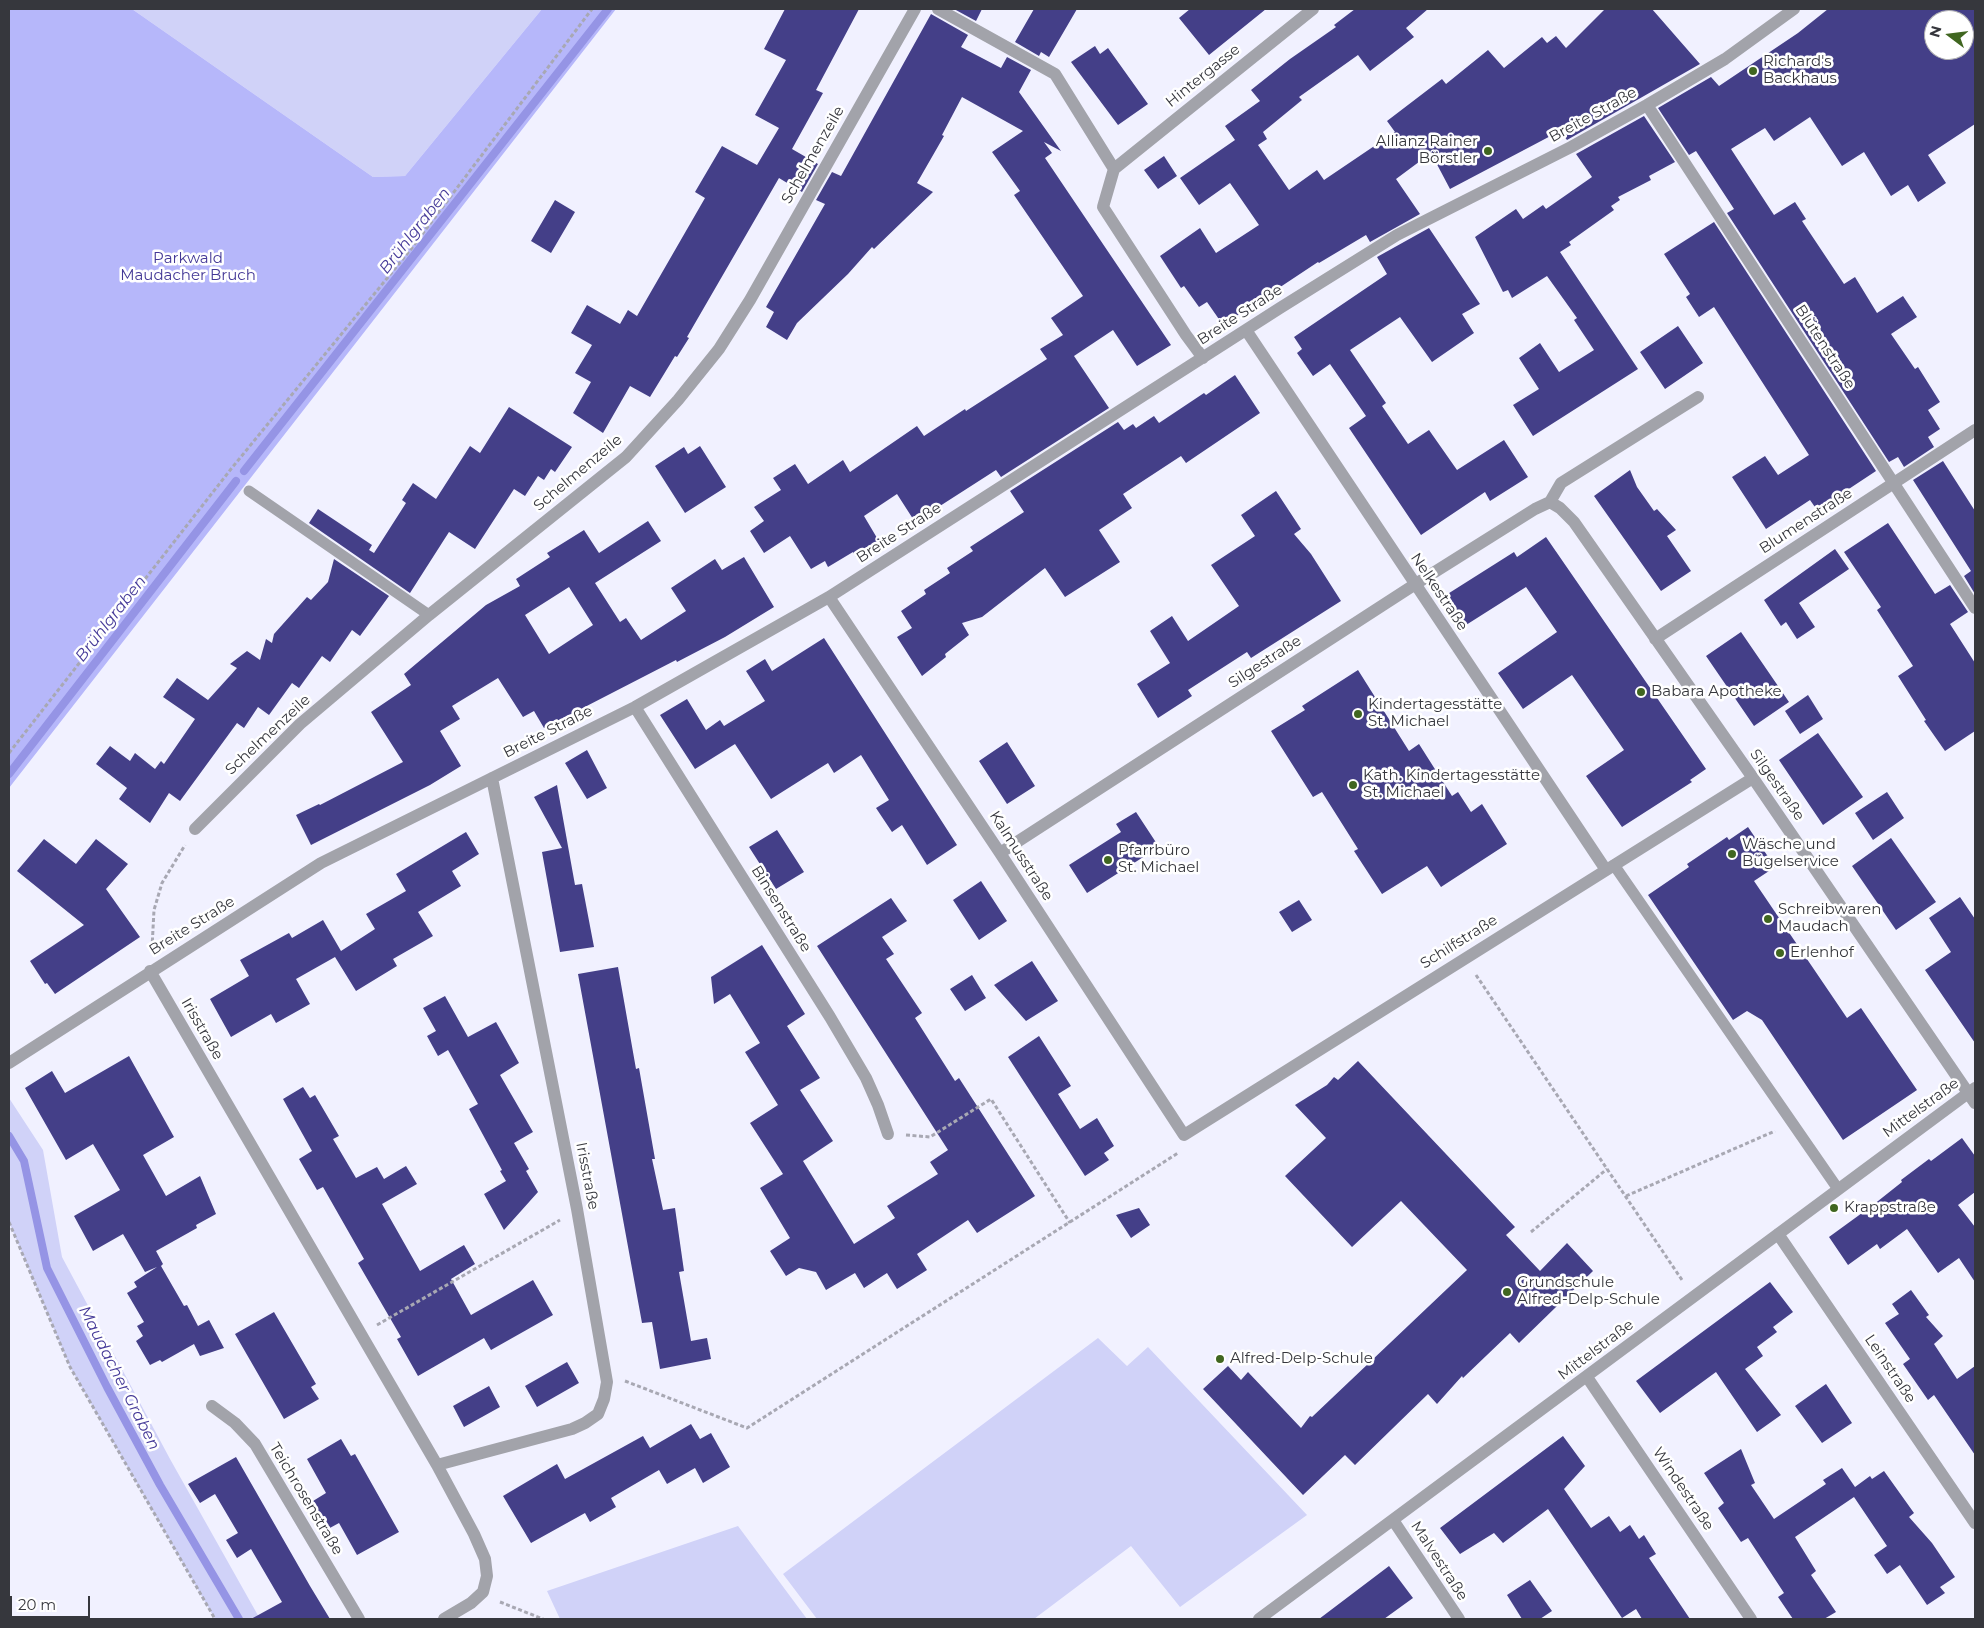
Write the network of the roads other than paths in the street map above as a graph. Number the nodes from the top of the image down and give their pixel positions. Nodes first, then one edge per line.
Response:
1 (916, 9) edge
2 (938, 9) edge
3 (1313, 9) edge
4 (1794, 9) edge
5 (1647, 105) junction
6 (1114, 169) junction
7 (1246, 330) junction
8 (1203, 358) junction
9 (1698, 397) dead end
10 (1975, 430) edge
11 (1894, 484) junction
12 (249, 491) dead end
13 (1550, 502) junction
14 (1414, 585) junction
15 (829, 597) junction
16 (1975, 608) edge
17 (429, 615) junction
18 (1655, 639) junction
19 (635, 707) junction
20 (492, 778) junction
21 (1753, 778) junction
22 (195, 829) road end
23 (1000, 853) junction
24 (1610, 868) junction
25 (150, 972) junction
26 (9, 1064) edge
27 (1973, 1095) edge
28 (888, 1134) road end
29 (1184, 1135) joint
30 (1838, 1189) junction
31 (1778, 1234) junction
32 (1587, 1377) junction
33 (212, 1406) dead end
34 (437, 1465) junction
35 (1393, 1520) junction
36 (1975, 1523) edge
37 (360, 1619) edge
38 (444, 1619) edge
39 (1259, 1619) edge
40 (1459, 1619) edge
41 (1751, 1619) edge

1 - 17 street, Schelmenzeile
2 - 6 street
3 - 6 street, Hintergasse
4 - 5 street, Breite Straße
5 - 7 street, Breite Straße
5 - 11 street, Blütenstraße
6 - 8 street
7 - 8 street, Breite Straße
7 - 14 street, Nelkestraße
8 - 15 street, Breite Straße
9 - 13 street, Silgestraße
10 - 11 street, Blumenstraße
11 - 16 street, Blütenstraße
11 - 18 street, Blumenstraße
12 - 17 lane
13 - 14 street, Silgestraße
13 - 18 street, Silgestraße
14 - 23 street, Silgestraße
14 - 24 street, Nelkestraße
15 - 19 street, Breite Straße
15 - 23 street, Kalmusstraße
17 - 22 street, Schelmenzeile
18 - 21 street, Silgestraße
19 - 20 street, Breite Straße
19 - 28 street, Binsenstraße
20 - 25 street, Breite Straße
20 - 34 street, Irisstraße
21 - 24 street, Schilfstraße
21 - 27 street, Silgestraße
23 - 29 street, Kalmusstraße
24 - 29 street, Schilfstraße
24 - 30 lane
25 - 26 street, Breite Straße
25 - 34 street, Irisstraße
27 - 30 street, Mittelstraße
30 - 31 street, Mittelstraße
31 - 32 street, Mittelstraße
31 - 36 street, Leinstraße
32 - 35 street, Mittelstraße
32 - 41 street, Windestraße
33 - 37 street, Teichrosenstraße
34 - 38 street, Irisstraße
35 - 39 street, Mittelstraße
35 - 40 street, Malvestraße

